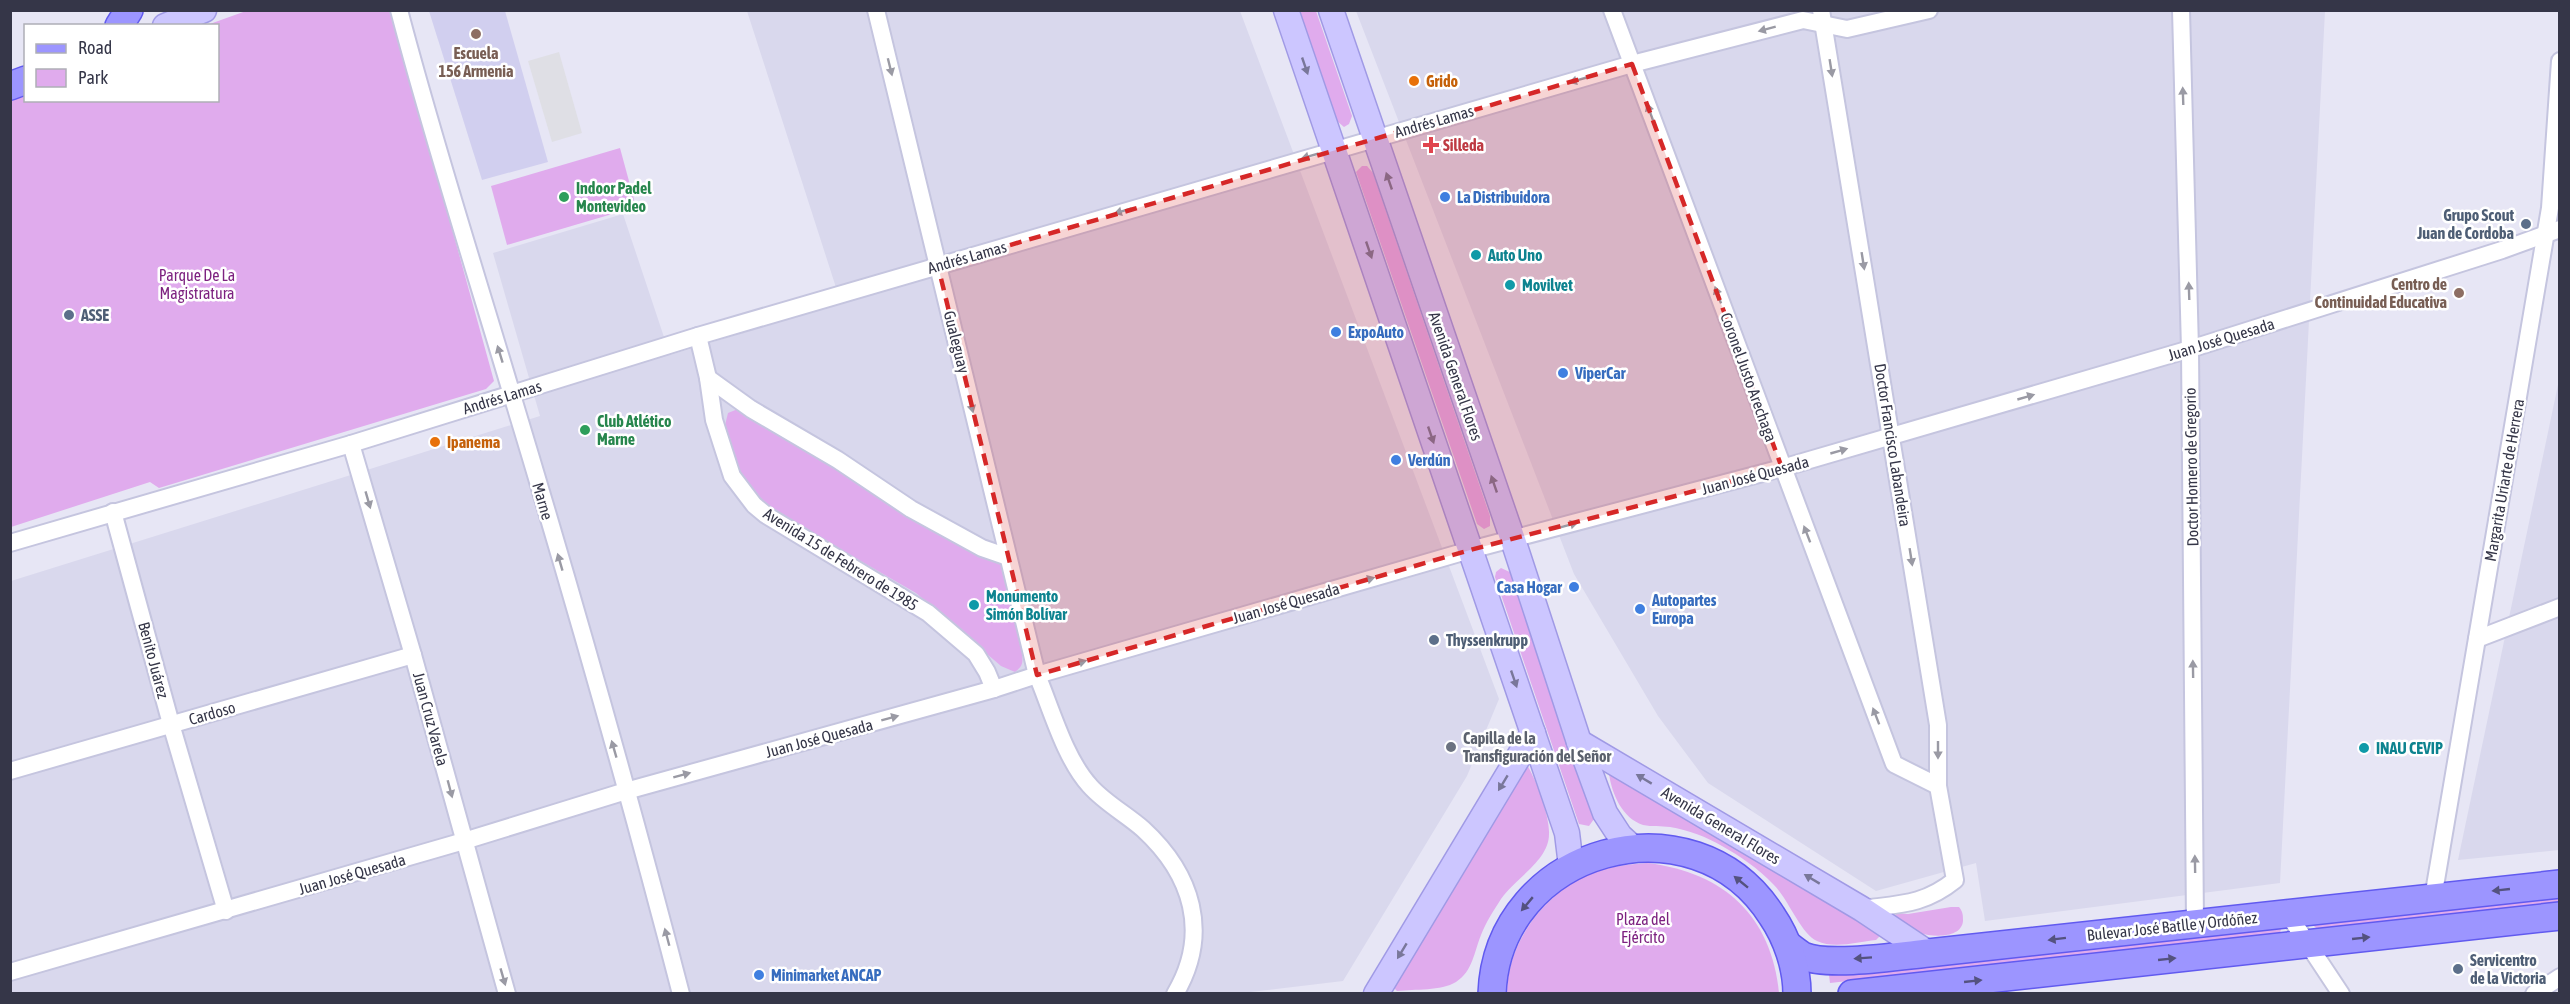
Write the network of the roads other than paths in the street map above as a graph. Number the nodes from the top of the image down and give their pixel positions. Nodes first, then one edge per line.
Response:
1 (129, 10) edge
2 (204, 10) edge
3 (399, 10) edge
4 (876, 10) edge
5 (1286, 10) edge
6 (1330, 10) edge
7 (1612, 10) edge
8 (1929, 10) edge
9 (2181, 10) edge
10 (1822, 17) edge
11 (120, 24) edge
12 (170, 24) edge
13 (2559, 62) edge
14 (1632, 64) junction
15 (1375, 138) junction
16 (1335, 150) junction
17 (2553, 231) edge
18 (938, 266) junction
19 (698, 336) junction
20 (2190, 349) junction
21 (708, 378) junction
22 (512, 394) junction
23 (1892, 436) junction
24 (351, 444) junction
25 (1782, 468) junction
26 (113, 512) junction
27 (1513, 540) junction
28 (10, 543) edge
29 (1470, 550) junction
30 (1008, 557) junction
31 (2559, 607) edge
32 (2477, 639) junction
33 (413, 655) junction
34 (1037, 675) junction
35 (994, 689) junction
36 (171, 724) junction
37 (1533, 733) junction
38 (1579, 742) junction
39 (10, 771) edge
40 (1938, 786) junction
41 (626, 791) junction
42 (464, 841) junction
43 (1632, 848) junction
44 (1571, 866) junction
45 (2559, 884) edge
46 (2433, 898) junction
47 (1862, 909) junction
48 (226, 911) junction
49 (2288, 914) junction
50 (2559, 916) edge
51 (2195, 923) junction
52 (2307, 944) junction
53 (1788, 945) junction
54 (1928, 953) junction
55 (10, 972) edge
56 (2559, 976) edge
57 (1929, 989) edge
58 (1487, 990) edge
59 (507, 993) edge
60 (681, 993) edge
61 (1175, 993) edge
62 (1376, 993) edge
63 (1797, 993) edge
64 (1852, 993) edge
65 (2341, 993) edge
66 (2534, 993) edge

1 - 11 main road
2 - 12 main road
22 -> 3 street, Marne
4 -> 18 street, Gualeguay
5 -> 16 main road
6 - 15 main road, Avenida General Flores
7 - 14 street, Coronel Justo Arechaga
8 - 10 street, Andrés Lamas
20 -> 9 street, Doctor Homero de Gregorio
10 -> 14 street, Andrés Lamas
10 -> 23 street, Doctor Francisco Labandeira
13 - 17 street, Margarita Uriarte de Herrera
14 -> 15 street, Andrés Lamas
25 -> 14 street, Coronel Justo Arechaga
15 - 16 street, Andrés Lamas
27 -> 15 main road, Avenida General Flores
16 -> 18 street, Andrés Lamas
16 -> 29 main road
17 - 20 street, Juan José Quesada
17 - 32 street, Margarita Uriarte de Herrera
18 - 19 street, Andrés Lamas
18 -> 30 street, Gualeguay
19 - 21 street, Avenida 15 de Febrero de 1985
19 - 22 street, Andrés Lamas
23 -> 20 street, Juan José Quesada
51 -> 20 street, Doctor Homero de Gregorio
21 - 30 street
21 - 35 street, Avenida 15 de Febrero de 1985
22 - 24 street, Andrés Lamas
41 -> 22 street, Marne
25 -> 23 street, Juan José Quesada
23 -> 40 street, Doctor Francisco Labandeira
24 - 26 street, Andrés Lamas
24 -> 33 street, Juan Cruz Varela
27 -> 25 street, Juan José Quesada
40 -> 25 street, Coronel Justo Arechaga
26 - 28 street, Andrés Lamas
26 - 36 street, Benito Juárez
27 - 29 street, Juan José Quesada
27 - 38 main road, Avenida General Flores
34 -> 29 street, Juan José Quesada
29 -> 37 main road
30 - 34 street, Gualeguay
31 - 32 street
32 - 46 street, Margarita Uriarte de Herrera
33 - 36 street, Cardoso
33 -> 42 street, Juan Cruz Varela
34 - 35 street, Juan José Quesada
34 - 61 street
41 -> 35 street, Juan José Quesada
36 - 39 street, Cardoso
36 - 48 street, Benito Juárez
37 - 44 main road
37 -> 62 main road
38 - 43 main road, Avenida General Flores
47 -> 38 main road, Avenida General Flores
40 - 47 street, Doctor Francisco Labandeira
41 - 42 street, Juan José Quesada
60 -> 41 street, Marne
42 - 48 street, Juan José Quesada
42 -> 59 street, Juan Cruz Varela
43 - 44 main road
53 -> 43 main road
44 -> 58 main road
45 -> 46 main road, Bulevar José Batlle y Ordóñez
46 - 49 main road, Bulevar José Batlle y Ordóñez
47 - 54 main road, Avenida General Flores
48 - 55 street, Juan José Quesada
49 - 51 main road, Bulevar José Batlle y Ordóñez
49 - 52 street
52 -> 50 main road, Bulevar José Batlle y Ordóñez
51 -> 54 main road, Bulevar José Batlle y Ordóñez
57 -> 52 main road, Bulevar José Batlle y Ordóñez
52 - 65 street
54 -> 53 main road, Bulevar José Batlle y Ordóñez
53 - 63 main road
56 - 66 street
57 - 64 main road, Bulevar José Batlle y Ordóñez

